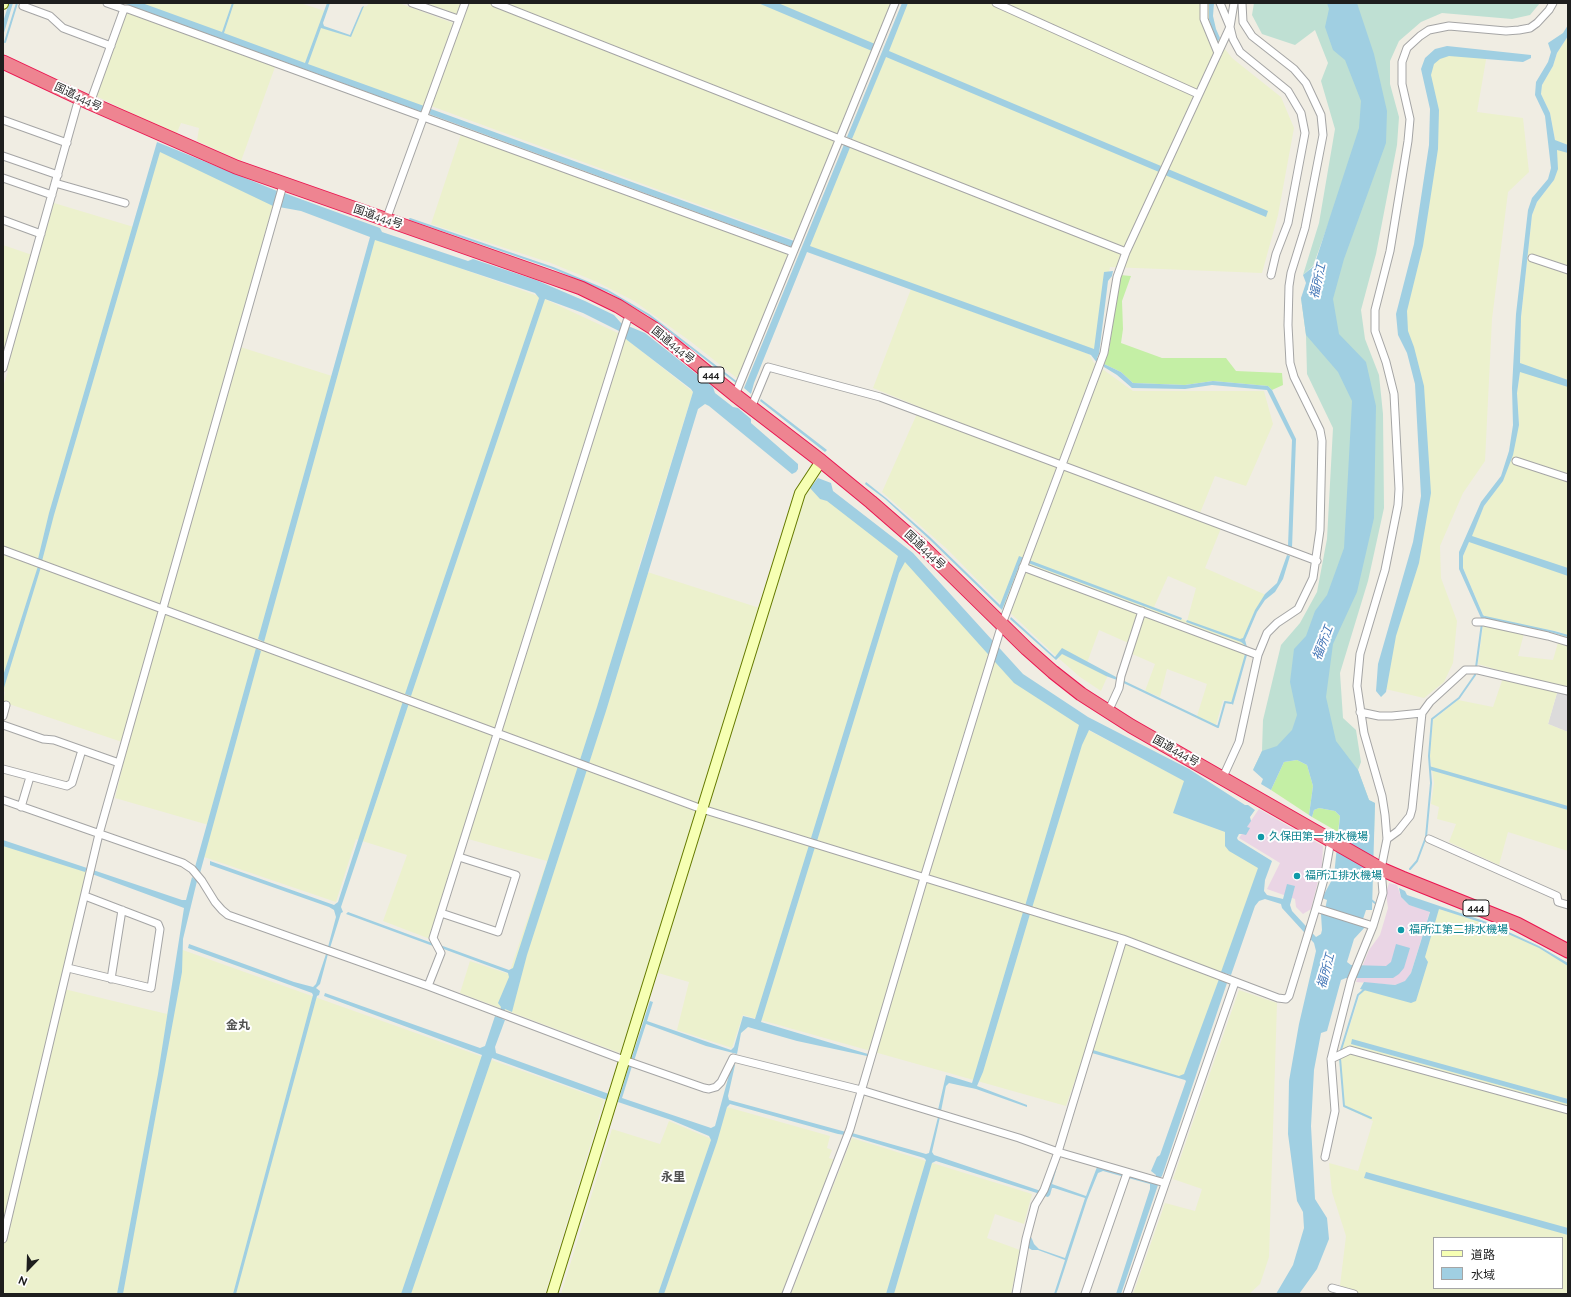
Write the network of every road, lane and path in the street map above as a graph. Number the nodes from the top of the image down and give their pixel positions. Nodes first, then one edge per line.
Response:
1 (24, 3) edge
2 (107, 3) edge
3 (412, 3) edge
4 (465, 3) edge
5 (495, 3) edge
6 (895, 3) edge
7 (996, 3) edge
8 (1204, 3) edge
9 (1220, 3) edge
10 (1234, 3) edge
11 (1242, 3) edge
12 (1553, 3) edge
13 (124, 9) junction
14 (458, 20) junction
15 (1230, 27) junction
16 (111, 46) junction
17 (1218, 53) junction
18 (3, 62) edge
19 (1198, 94) junction
20 (85, 100) junction
21 (423, 117) junction
22 (3, 120) edge
23 (840, 138) junction
24 (67, 142) junction
25 (3, 156) edge
26 (58, 175) junction
27 (3, 178) edge
28 (55, 183) junction
29 (281, 190) junction
30 (52, 196) junction
31 (125, 203) dead end
32 (3, 220) edge
33 (386, 220) junction
34 (41, 234) junction
35 (793, 252) junction
36 (1126, 252) junction
37 (1532, 258) dead end
38 (1568, 270) edge
39 (1271, 275) dead end
40 (629, 318) junction
41 (3, 368) edge
42 (735, 395) junction
43 (751, 408) junction
44 (821, 461) junction
45 (1516, 461) dead end
46 (1062, 466) junction
47 (1568, 478) edge
48 (3, 550) edge
49 (1316, 561) junction
50 (1023, 566) junction
51 (162, 609) junction
52 (1142, 611) junction
53 (1476, 622) dead end
54 (1002, 624) junction
55 (1568, 642) edge
56 (1258, 655) junction
57 (1568, 691) edge
58 (6, 705) dead end
59 (1108, 712) junction
60 (1360, 712) junction
61 (1422, 713) junction
62 (3, 716) edge
63 (3, 725) edge
64 (498, 734) junction
65 (82, 750) junction
66 (119, 763) junction
67 (3, 769) edge
68 (30, 777) junction
69 (1223, 777) junction
70 (3, 800) edge
71 (21, 807) junction
72 (702, 808) junction
73 (99, 834) junction
74 (1387, 839) junction
75 (1428, 839) dead end
76 (1331, 840) junction
77 (459, 857) junction
78 (1381, 868) junction
79 (924, 878) junction
80 (85, 896) junction
81 (1568, 905) edge
82 (1320, 909) junction
83 (122, 910) junction
84 (441, 913) junction
85 (1373, 926) junction
86 (1123, 939) junction
87 (1568, 952) edge
88 (68, 968) junction
89 (110, 979) junction
90 (1235, 982) junction
91 (428, 986) junction
92 (1332, 1059) junction
93 (624, 1060) junction
94 (861, 1090) junction
95 (1568, 1110) edge
96 (1058, 1152) junction
97 (1325, 1157) dead end
98 (1127, 1172) junction
99 (1165, 1183) junction
100 (3, 1239) edge
101 (1332, 1288) dead end
102 (552, 1294) edge
103 (786, 1294) edge
104 (1016, 1294) edge
105 (1085, 1294) edge
106 (1127, 1294) edge
107 (1354, 1294) edge

1 - 16 street
2 - 13 street
3 - 14 street
4 - 14 street
5 - 23 street
6 - 23 street
7 - 19 street
8 - 17 street
9 - 15 street
10 - 15 street
11 - 49 street
12 - 60 street
13 - 16 street
13 - 21 street
14 - 21 street
15 - 17 street
15 - 39 street
16 - 20 street
17 - 19 street
18 - 20 highway, 国道444号 / 444
19 - 36 street
20 - 24 street
20 - 29 highway, 国道444号 / 444
21 - 33 street
21 - 35 street
22 - 24 street
23 - 35 street
23 - 36 street
24 - 26 street
25 - 26 street
26 - 28 street
27 - 30 street
28 - 30 street
28 - 31 street
29 - 33 highway, 国道444号 / 444
29 - 51 street
30 - 34 street
32 - 34 street
33 - 40 highway, 国道444号 / 444
34 - 41 street
35 - 42 street
36 - 46 street
37 - 38 street
40 - 42 highway, 国道444号 / 444
40 - 64 street
42 - 43 highway, 国道444号 / 444
43 - 44 highway, 国道444号 / 444
43 - 46 street
44 - 54 highway, 国道444号 / 444
44 - 72 street
45 - 47 street
46 - 49 street
46 - 50 street
48 - 51 street
49 - 56 street
50 - 52 street
50 - 54 street
51 - 64 street
51 - 66 street
52 - 56 street
52 - 59 street
53 - 55 street
54 - 59 highway, 国道444号 / 444
54 - 79 street
56 - 69 street
57 - 61 street
58 - 62 street
59 - 69 highway, 国道444号 / 444
60 - 61 street
60 - 74 street
61 - 74 street
63 - 65 street
64 - 72 street
64 - 77 street
65 - 66 street
65 - 68 street
66 - 73 street
67 - 68 street
68 - 71 street
69 - 76 highway, 国道444号 / 444
70 - 71 street
71 - 73 street
72 - 79 street
72 - 93 street
73 - 80 street
73 - 91 street
74 - 78 street
75 - 81 street
76 - 78 highway, 444
76 - 82 street
77 - 84 street
77 - 84 street
78 - 85 street
78 - 87 highway, 444
79 - 86 street
79 - 94 street
80 - 83 street
80 - 88 street
82 - 85 street
82 - 90 street
83 - 89 street
83 - 89 street
84 - 91 street
85 - 92 street
86 - 90 street
86 - 96 street
88 - 89 street
88 - 100 street
90 - 99 street
91 - 93 street
92 - 95 street
92 - 97 street
93 - 94 street
93 - 102 street
94 - 96 street
94 - 103 street
96 - 98 street
96 - 104 street
98 - 99 street
98 - 105 street
99 - 106 street
101 - 107 street

